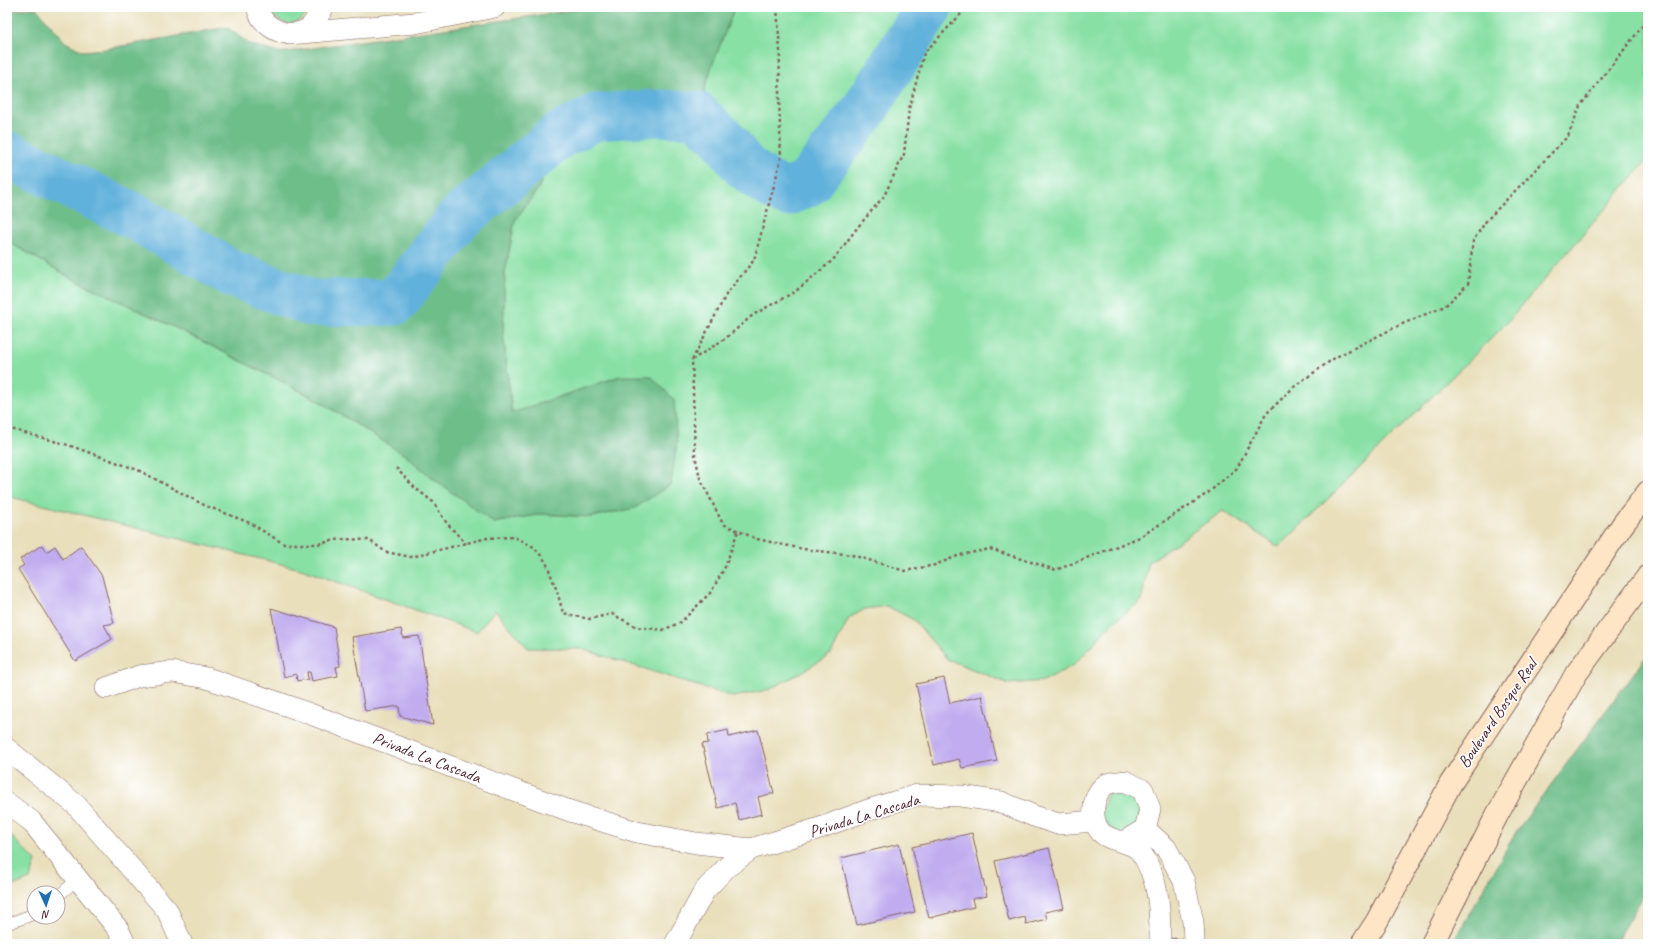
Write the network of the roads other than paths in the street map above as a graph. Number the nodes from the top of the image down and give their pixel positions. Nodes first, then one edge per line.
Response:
1 (256, 7) edge
2 (322, 7) edge
3 (495, 7) edge
4 (289, 34) junction
5 (1648, 492) edge
6 (1648, 576) edge
7 (106, 688) dead end
8 (7, 749) edge
9 (7, 803) edge
10 (1094, 821) junction
11 (1145, 829) junction
12 (1123, 842) junction
13 (751, 849) junction
14 (78, 880) junction
15 (66, 890) edge
16 (26, 917) edge
17 (7, 924) edge
18 (1160, 939) dead end
19 (1194, 940) dead end
20 (124, 944) edge
21 (182, 944) edge
22 (675, 944) edge
23 (1362, 944) edge
24 (1432, 944) edge

1 - 4 street
2 - 4 street
3 - 4 street
5 - 23 main road, Boulevard Bosque Real
6 - 24 main road
7 - 13 street, Privada La Cascada
8 - 21 street
9 - 14 street
10 - 11 street
10 - 12 street
10 - 13 street, Privada La Cascada
11 - 12 street
11 - 19 street
12 - 18 street
13 - 22 street, Privada La Cascada
14 - 15 lane
14 - 20 street
16 - 17 lane

